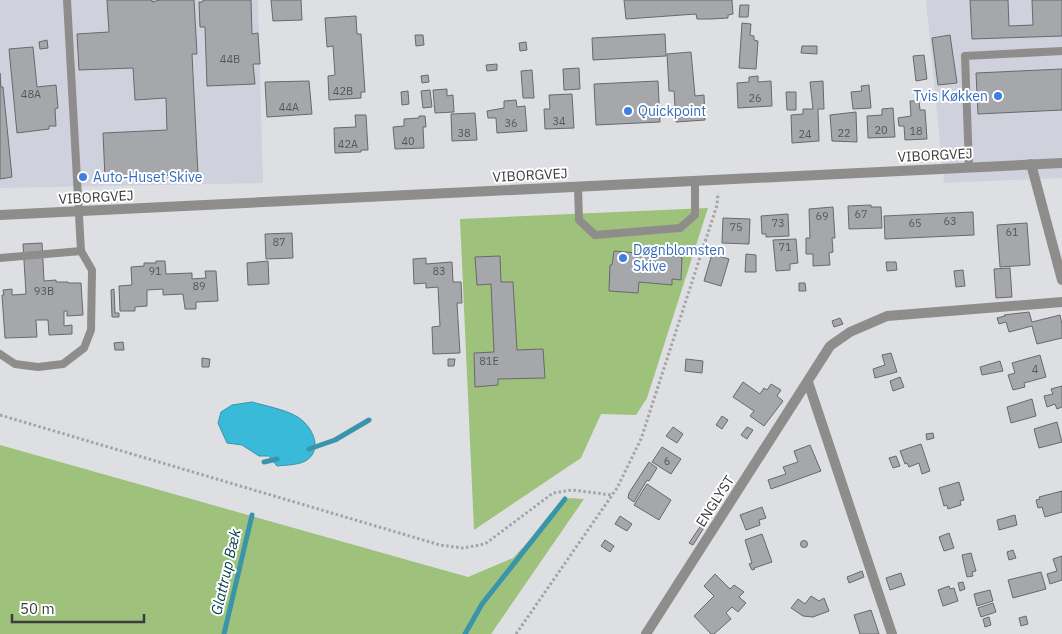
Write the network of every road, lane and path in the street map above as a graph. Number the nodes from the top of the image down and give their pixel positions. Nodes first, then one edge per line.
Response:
1 (67, 0) edge
2 (1062, 51) edge
3 (1062, 163) edge
4 (1031, 164) junction
5 (969, 167) junction
6 (719, 180) junction
7 (695, 181) junction
8 (578, 187) junction
9 (78, 211) junction
10 (0, 215) edge
11 (81, 251) junction
12 (0, 258) edge
13 (1062, 280) edge
14 (1062, 302) edge
15 (0, 354) edge
16 (808, 382) junction
17 (0, 415) edge
18 (612, 495) junction
19 (516, 634) edge
20 (646, 634) edge
21 (892, 634) edge

1 - 9 lane
2 - 5 lane
3 - 4 street, VIBORGVEJ
4 - 5 street, VIBORGVEJ
4 - 13 street
5 - 6 street, VIBORGVEJ
6 - 7 street, VIBORGVEJ
6 - 18 path
7 - 8 street, VIBORGVEJ
7 - 8 lane
8 - 9 street, VIBORGVEJ
9 - 10 street, VIBORGVEJ
9 - 11 lane
11 - 12 lane
11 - 15 lane
14 - 16 street, ENGLYST
16 - 20 street, ENGLYST
16 - 21 street
17 - 18 path
18 - 19 path

